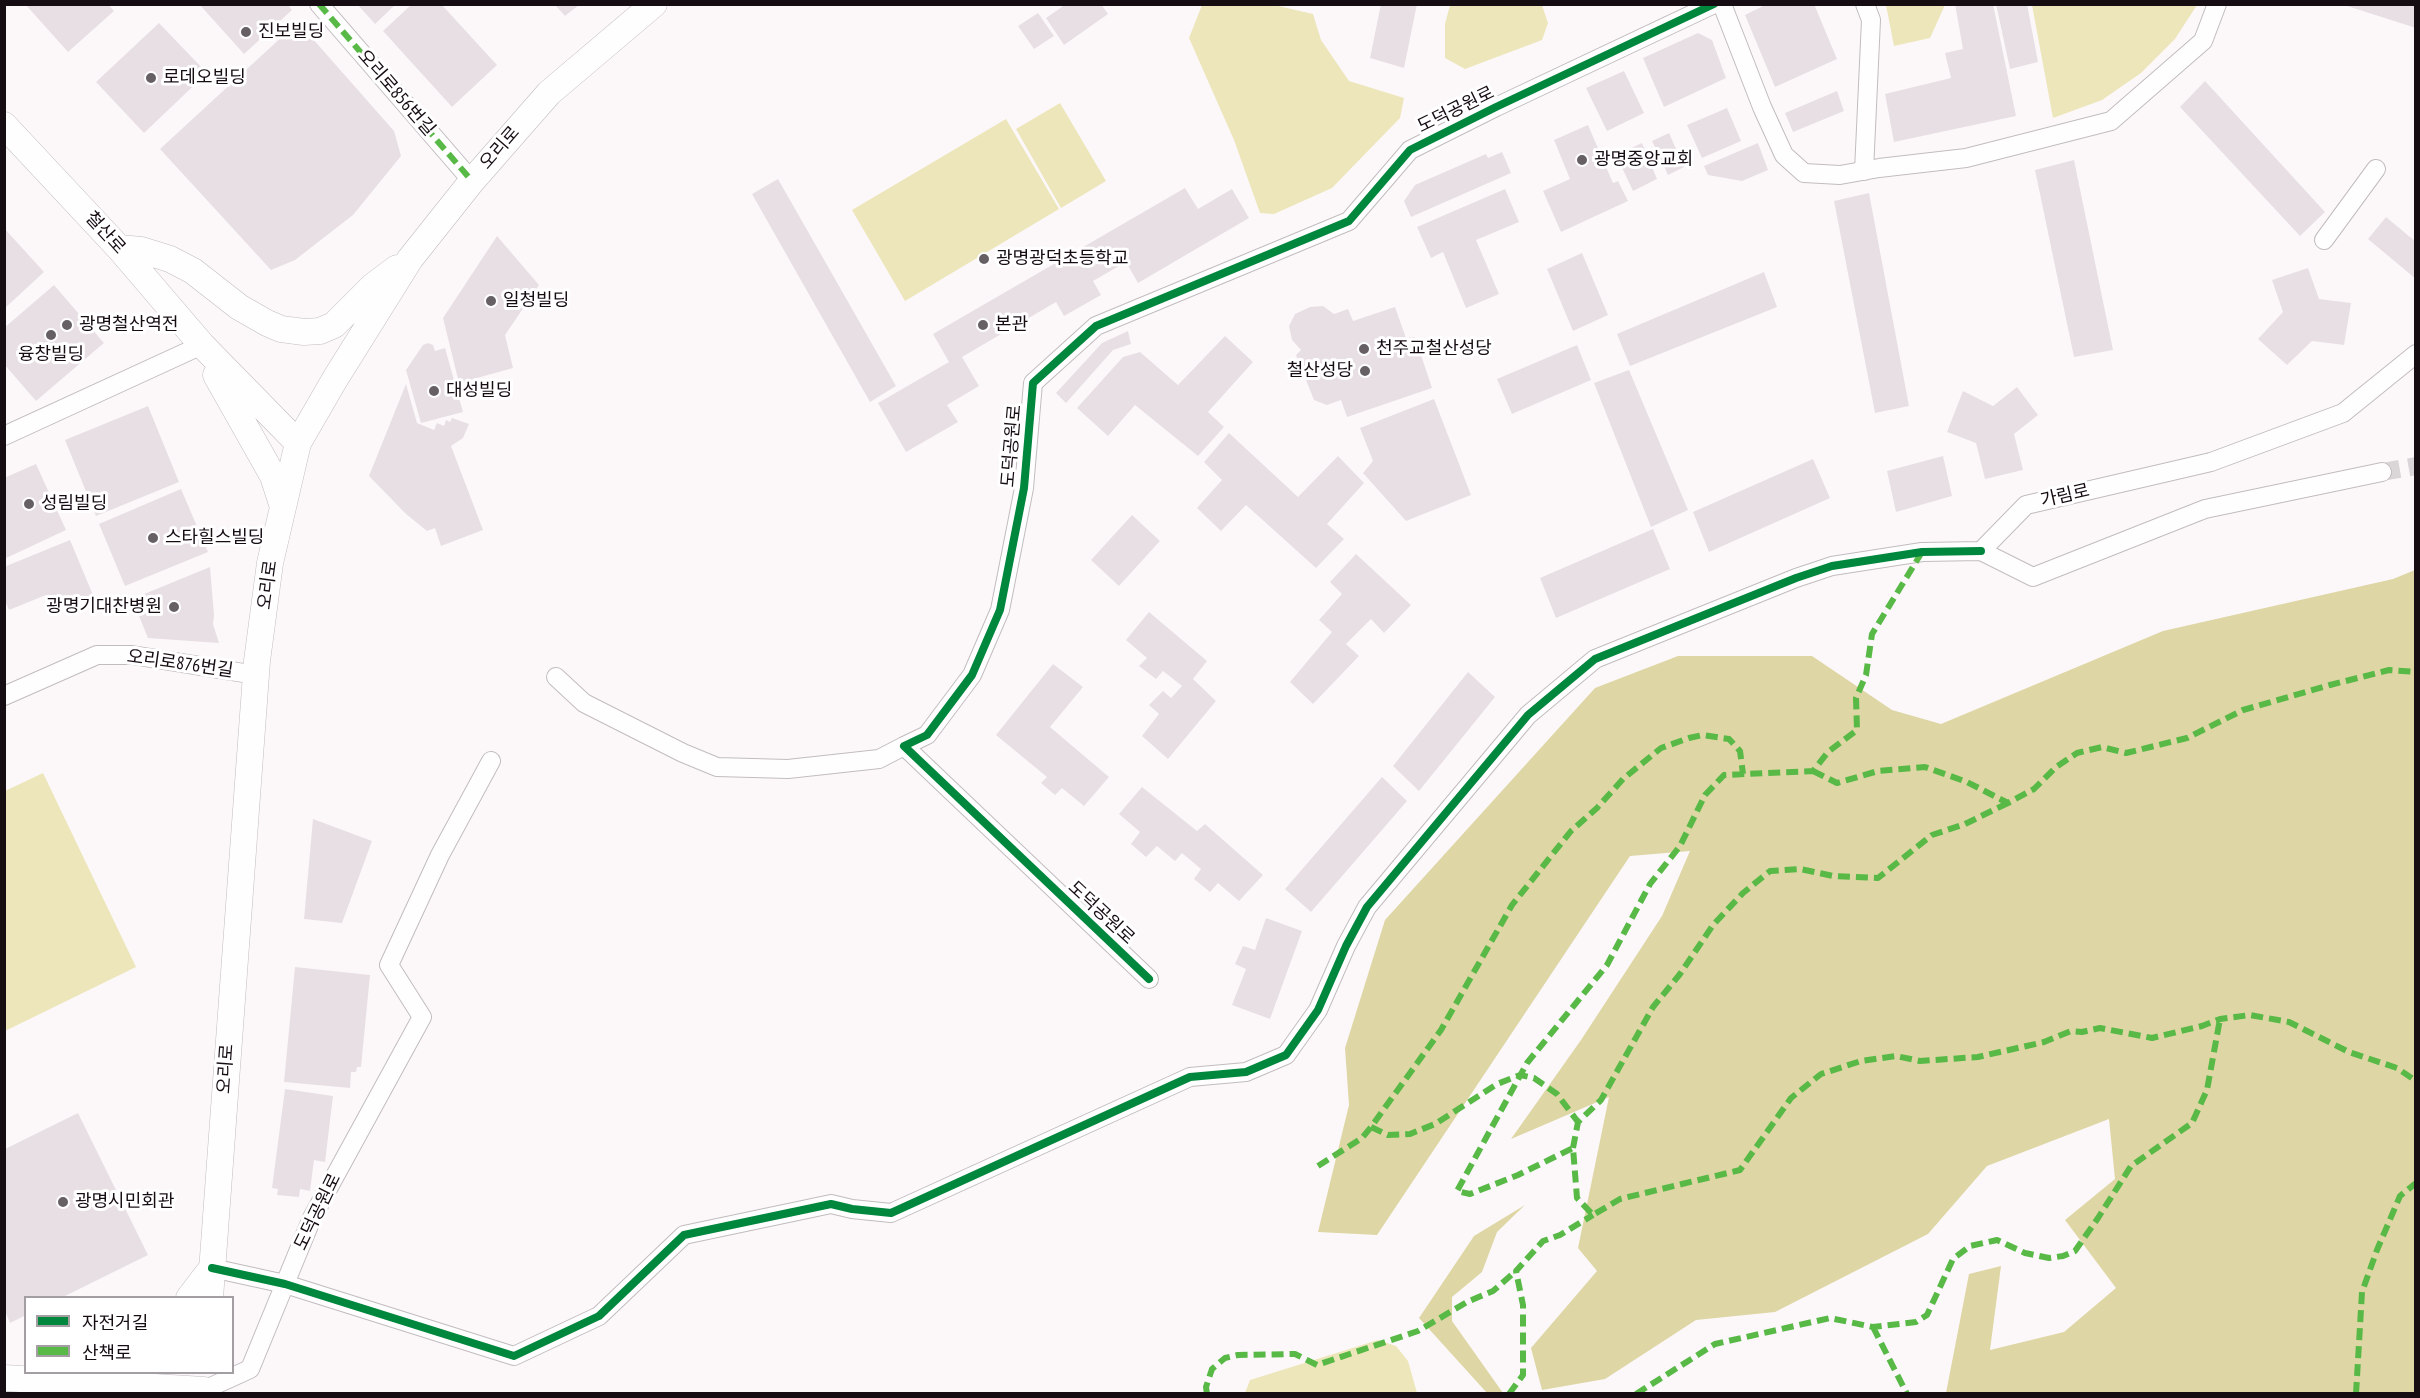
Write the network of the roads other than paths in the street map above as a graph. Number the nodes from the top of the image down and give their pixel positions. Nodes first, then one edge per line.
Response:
1 (319, 4) edge
2 (654, 4) edge
3 (1714, 4) edge
4 (1722, 4) edge
5 (1865, 4) edge
6 (2217, 4) edge
7 (4, 125) edge
8 (2376, 169) dead end
9 (1864, 171) junction
10 (472, 180) junction
11 (2324, 240) dead end
12 (119, 248) junction
13 (410, 259) junction
14 (205, 348) junction
15 (2415, 354) edge
16 (4, 436) edge
17 (298, 443) junction
18 (2382, 472) tunnel mouth
19 (283, 507) junction
20 (1981, 551) junction
21 (256, 675) junction
22 (555, 677) dead end
23 (4, 696) edge
24 (904, 746) junction
25 (491, 761) dead end
26 (1149, 979) dead end
27 (212, 1268) junction
28 (285, 1284) junction
29 (191, 1296) edge
30 (210, 1296) edge
31 (70, 1377) edge
32 (4, 1378) edge
33 (204, 1385) edge

1 - 10 street, 오리로856번길
2 - 10 main road, 오리로
3 - 24 street, 도덕공원로
4 - 9 street
5 - 9 street
6 - 9 street
7 - 12 main road, 철산로
8 - 11 street
10 - 13 main road, 오리로
12 - 13 main road
12 - 14 main road, 철산로
13 - 17 main road, 오리로
14 - 16 street
14 - 17 main road, 철산로
14 - 19 main road
15 - 20 street, 가림로
17 - 19 main road, 오리로
18 - 20 street
19 - 21 main road, 오리로
20 - 28 street
21 - 23 street, 오리로876번길
21 - 27 main road, 오리로
22 - 24 street
24 - 26 street, 도덕공원로
25 - 28 street, 도덕공원로
27 - 28 street
27 - 29 main road
27 - 30 main road, 오리로
28 - 33 street, 도덕공원로
31 - 32 main road
31 - 33 main road

